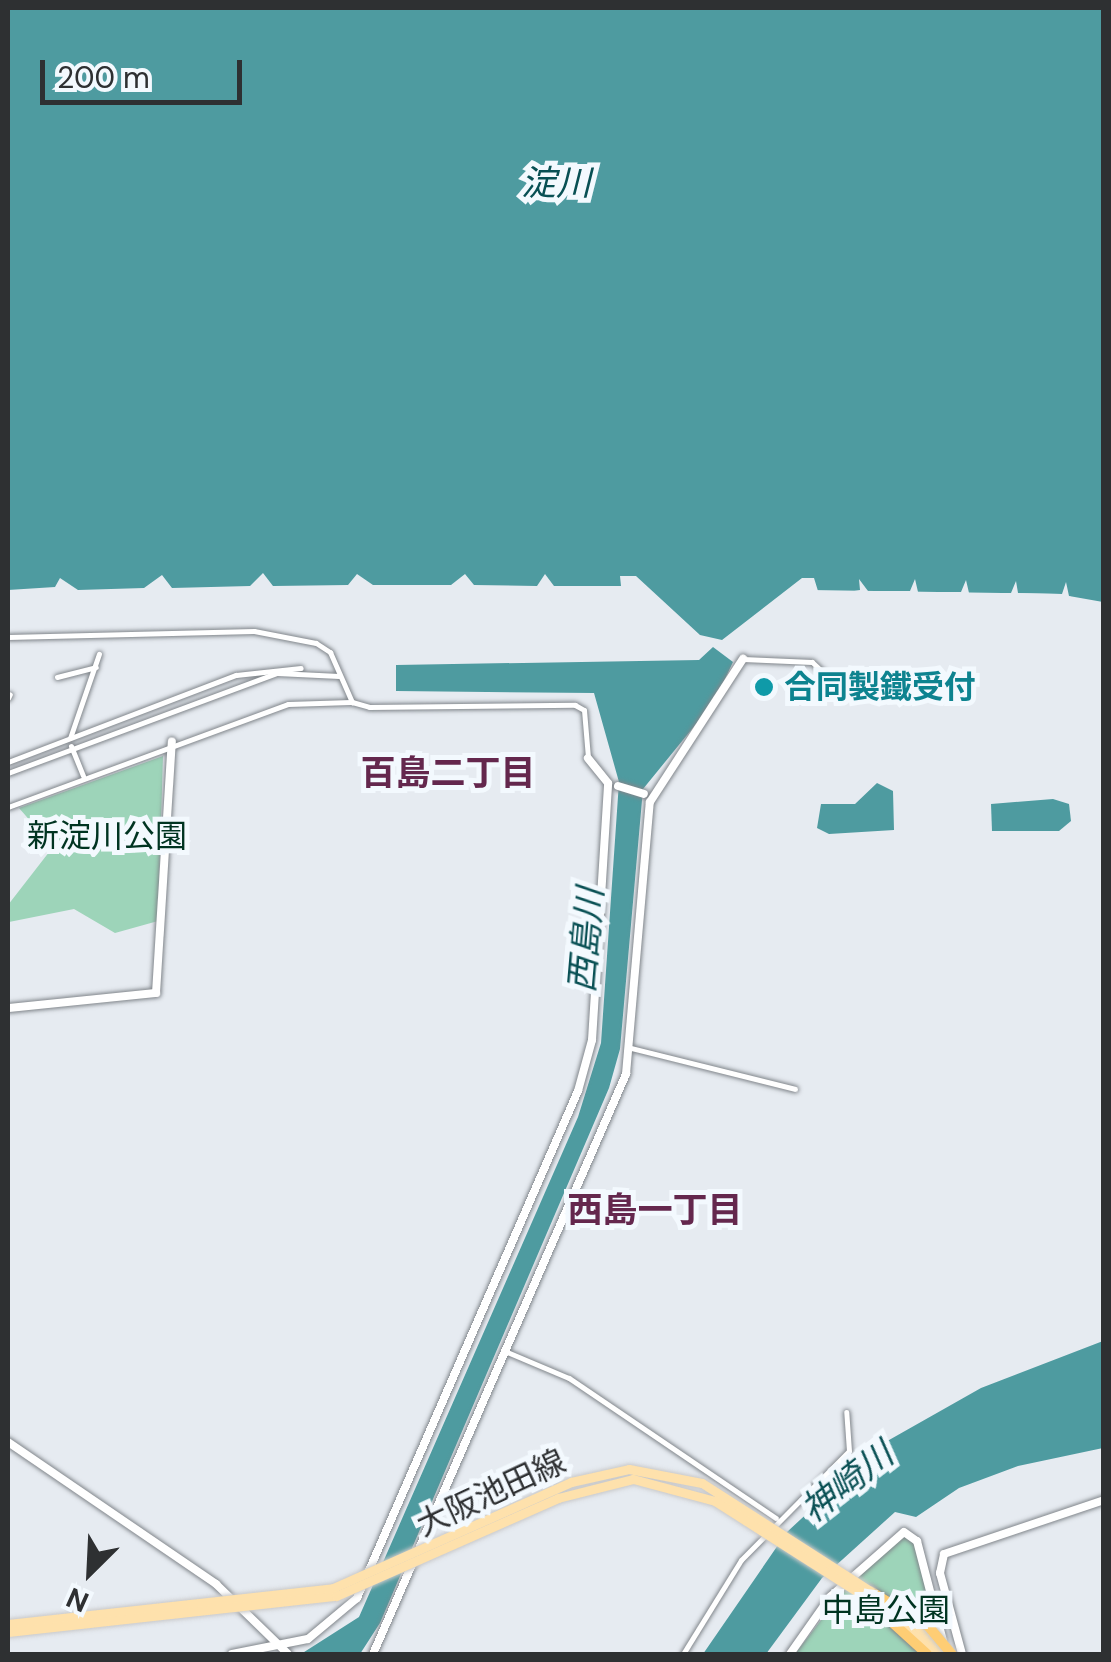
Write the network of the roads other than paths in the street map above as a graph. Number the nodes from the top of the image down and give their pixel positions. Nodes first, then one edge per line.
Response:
1 (8, 637) edge
2 (99, 654) dead end
3 (743, 659) joint
4 (96, 666) junction
5 (304, 669) junction
6 (339, 676) junction
7 (57, 677) dead end
8 (831, 680) dead end
9 (352, 702) junction
10 (70, 738) junction
11 (172, 742) junction
12 (71, 746) junction
13 (588, 758) joint
14 (8, 762) edge
15 (8, 773) edge
16 (83, 776) junction
17 (613, 784) junction
18 (649, 795) junction
19 (8, 807) edge
20 (8, 1008) edge
21 (631, 1048) junction
22 (796, 1089) dead end
23 (507, 1352) junction
24 (846, 1412) dead end
25 (8, 1442) edge
26 (1104, 1500) edge
27 (776, 1518) junction
28 (866, 1592) junction
29 (8, 1624) edge
30 (8, 1632) edge
31 (282, 1645) junction
32 (232, 1654) edge
33 (288, 1654) edge
34 (373, 1654) edge
35 (683, 1654) edge
36 (790, 1654) edge
37 (927, 1654) edge
38 (945, 1654) edge
39 (962, 1654) edge

1 - 6 street
2 - 4 street
3 - 8 street
3 - 18 street
4 - 7 street
4 - 10 street
5 - 6 street
5 - 10 street
5 - 12 street
6 - 9 street
9 - 11 street
9 - 13 street
10 - 14 street
11 - 16 street
11 - 20 street
12 - 15 street
12 - 16 street
13 - 17 street
16 - 19 street
17 - 18 street
17 - 31 street
18 - 21 street
21 - 22 street
21 - 23 street
23 - 27 street
23 - 34 street
24 - 27 street
25 - 31 street
26 - 39 street
27 - 35 street
28 - 29 main road, 大阪池田線, bridge
28 - 30 main road, 大阪池田線, bridge
28 - 37 highway
28 - 38 highway, bridge
31 - 32 street
31 - 33 street
36 - 38 street

